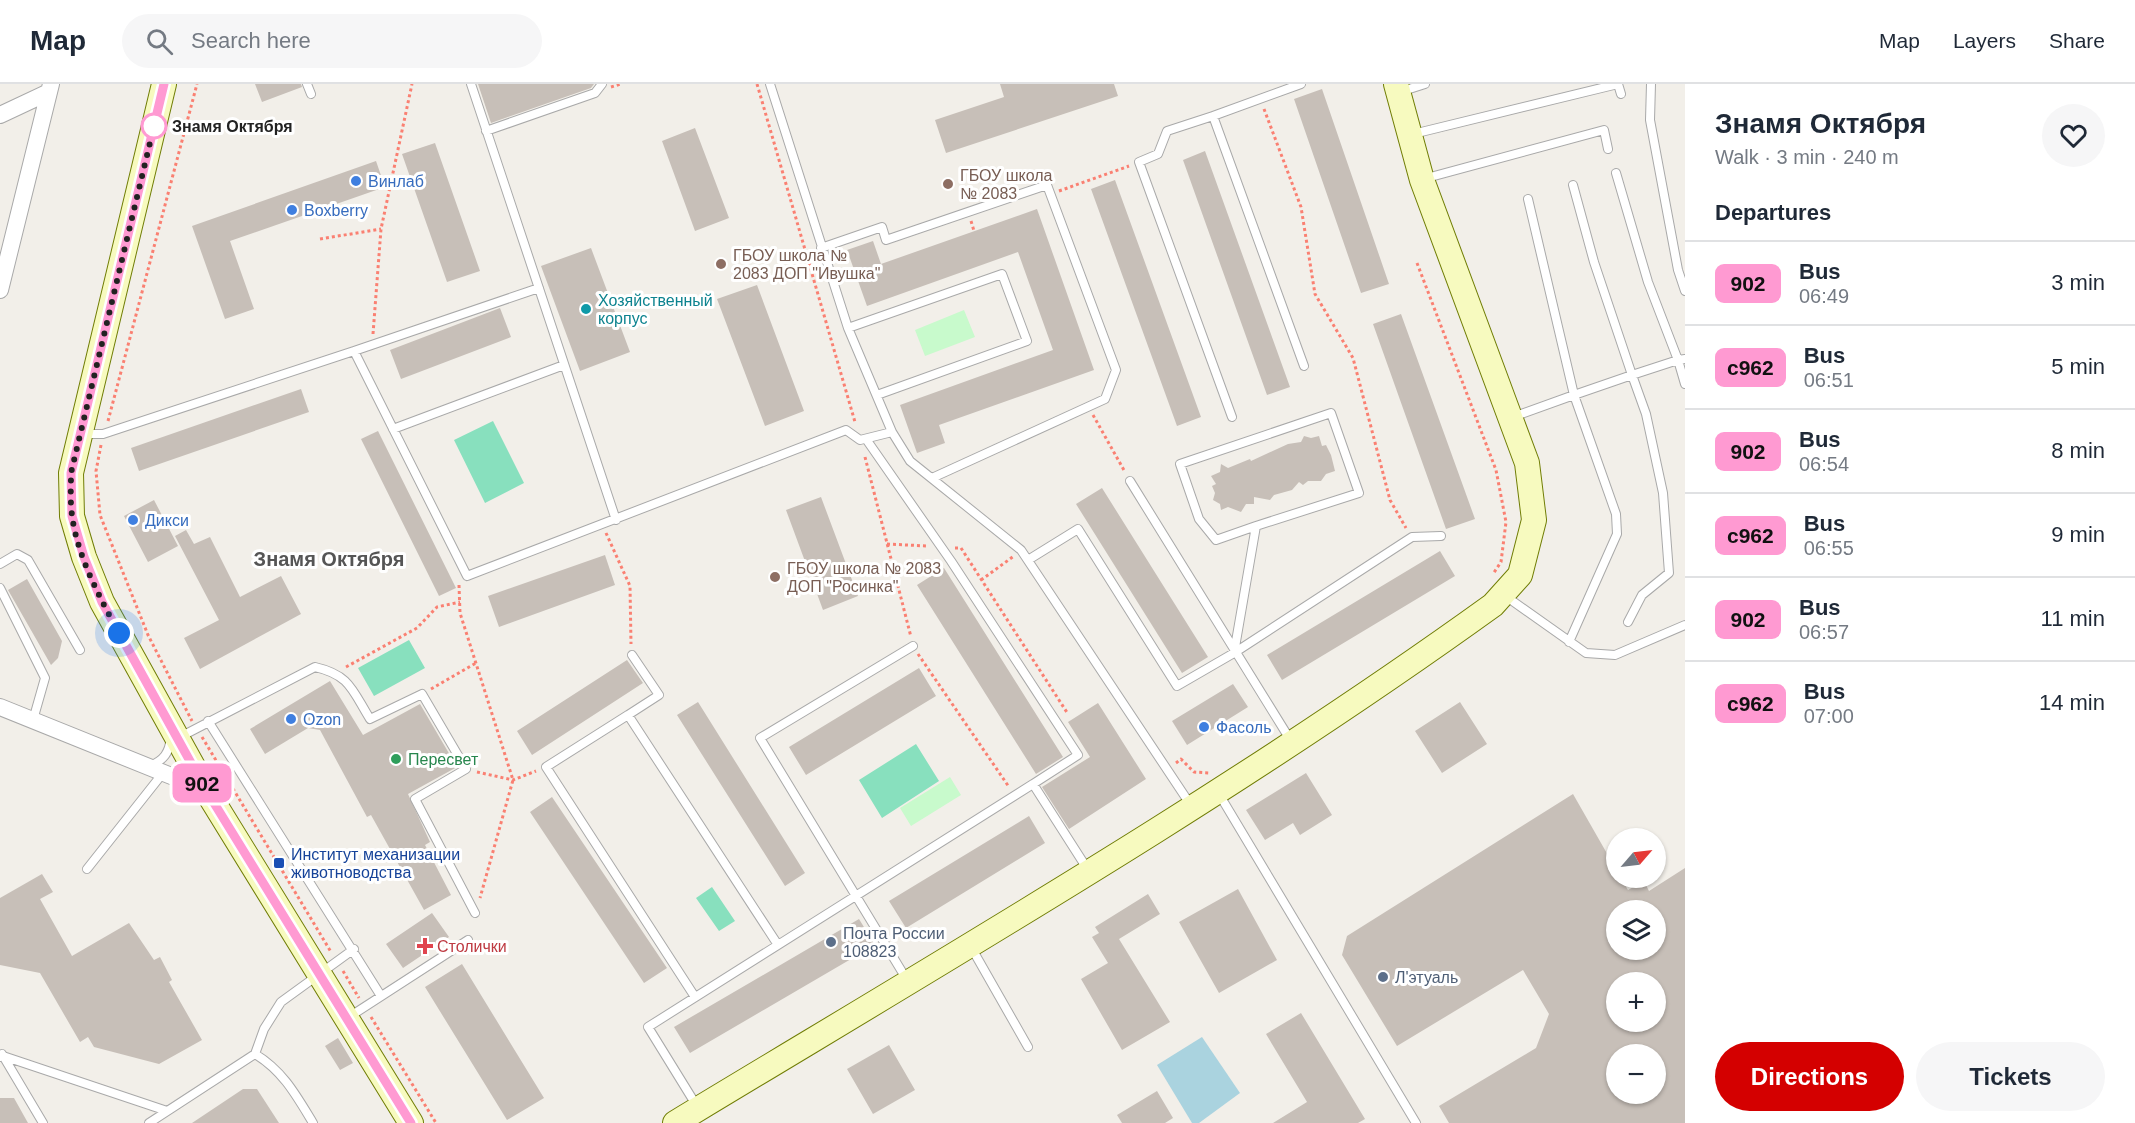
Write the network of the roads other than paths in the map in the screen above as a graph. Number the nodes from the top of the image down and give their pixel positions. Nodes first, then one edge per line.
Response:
1 (164, 84) edge
2 (307, 84) edge
3 (471, 84) edge
4 (602, 84) edge
5 (770, 84) edge
6 (1301, 84) edge
7 (1425, 84) edge
8 (1651, 84) edge
9 (50, 88) edge
10 (1397, 88) edge
11 (311, 94) dead end
12 (1621, 94) dead end
13 (0, 115) edge
14 (1213, 116) junction
15 (486, 131) junction
16 (1409, 135) junction
17 (1608, 149) dead end
18 (1616, 173) dead end
19 (1422, 180) junction
20 (1573, 185) dead end
21 (1528, 199) dead end
22 (821, 248) junction
23 (539, 288) junction
24 (0, 290) edge
25 (1685, 291) edge
26 (848, 328) junction
27 (354, 351) junction
28 (1682, 360) edge
29 (564, 365) junction
30 (1304, 366) dead end
31 (1632, 375) junction
32 (1685, 384) edge
33 (877, 395) junction
34 (1574, 395) junction
35 (1232, 417) dead end
36 (1509, 419) junction
37 (393, 429) junction
38 (892, 432) junction
39 (92, 434) junction
40 (863, 439) junction
41 (932, 478) junction
42 (1130, 481) road end
43 (616, 519) junction
44 (1256, 526) junction
45 (1441, 536) dead end
46 (1028, 560) junction
47 (0, 564) edge
48 (0, 588) edge
49 (1496, 588) junction
50 (1628, 622) dead end
51 (1685, 625) edge
52 (1569, 642) junction
53 (913, 646) road end
54 (80, 650) dead end
55 (1234, 653) junction
56 (632, 655) road end
57 (2, 709) edge
58 (628, 715) junction
59 (33, 720) junction
60 (208, 721) junction
61 (182, 732) junction
62 (1293, 744) junction
63 (156, 770) junction
64 (1214, 783) junction
65 (1033, 784) junction
66 (206, 790) junction
67 (1192, 807) junction
68 (87, 869) dead end
69 (1088, 872) junction
70 (856, 896) junction
71 (475, 913) road end
72 (468, 940) dead end
73 (969, 944) junction
74 (778, 945) junction
75 (354, 949) junction
76 (327, 967) junction
77 (907, 982) junction
78 (381, 996) junction
79 (694, 997) junction
80 (355, 1013) junction
81 (1028, 1047) dead end
82 (255, 1054) junction
83 (1, 1055) edge
84 (699, 1109) junction
85 (167, 1111) junction
86 (43, 1123) edge
87 (149, 1123) edge
88 (313, 1123) edge
89 (411, 1123) edge
90 (675, 1123) edge
91 (1416, 1123) edge

1 - 39 street
2 - 11 lane
3 - 15 lane
4 - 15 lane
5 - 22 lane
6 - 14 lane
7 - 10 lane
8 - 25 lane
9 - 13 street
9 - 24 street
10 - 16 street
12 - 16 lane
14 - 30 lane
14 - 35 lane
15 - 23 lane
16 - 19 street
17 - 19 lane
18 - 28 lane
19 - 36 street
20 - 31 lane
21 - 34 lane
22 - 26 lane
22 - 41 lane
23 - 27 lane
23 - 29 lane
26 - 33 lane
26 - 33 lane
27 - 37 lane
27 - 39 lane
28 - 31 lane
28 - 32 lane
29 - 37 lane
29 - 43 lane
31 - 34 lane
31 - 50 lane
33 - 38 lane
34 - 36 lane
34 - 52 lane
36 - 49 street
37 - 43 lane
38 - 40 lane
38 - 41 lane
39 - 61 street
40 - 43 lane
40 - 65 lane
41 - 46 lane
42 - 55 lane
44 - 44 lane
44 - 55 lane
45 - 55 lane
46 - 55 lane
46 - 67 lane
47 - 54 lane
48 - 59 lane
49 - 52 lane
49 - 62 street
51 - 52 lane
53 - 70 lane
55 - 62 lane
56 - 58 lane
57 - 59 street
58 - 74 lane
58 - 79 lane
59 - 63 street
60 - 61 lane
60 - 71 lane
60 - 75 lane
61 - 63 lane
61 - 66 street
62 - 64 street
63 - 66 street
63 - 68 lane
64 - 67 street
64 - 91 lane
65 - 69 lane
65 - 70 lane
66 - 76 street
67 - 69 street
69 - 73 street
70 - 74 lane
70 - 77 lane
72 - 78 lane
73 - 77 street
73 - 81 lane
74 - 79 lane
75 - 76 lane
75 - 78 lane
76 - 80 street
76 - 82 lane
77 - 84 street
78 - 80 lane
79 - 84 lane
80 - 89 street
82 - 85 lane
82 - 88 lane
83 - 85 lane
83 - 86 lane
84 - 90 street
85 - 87 lane

